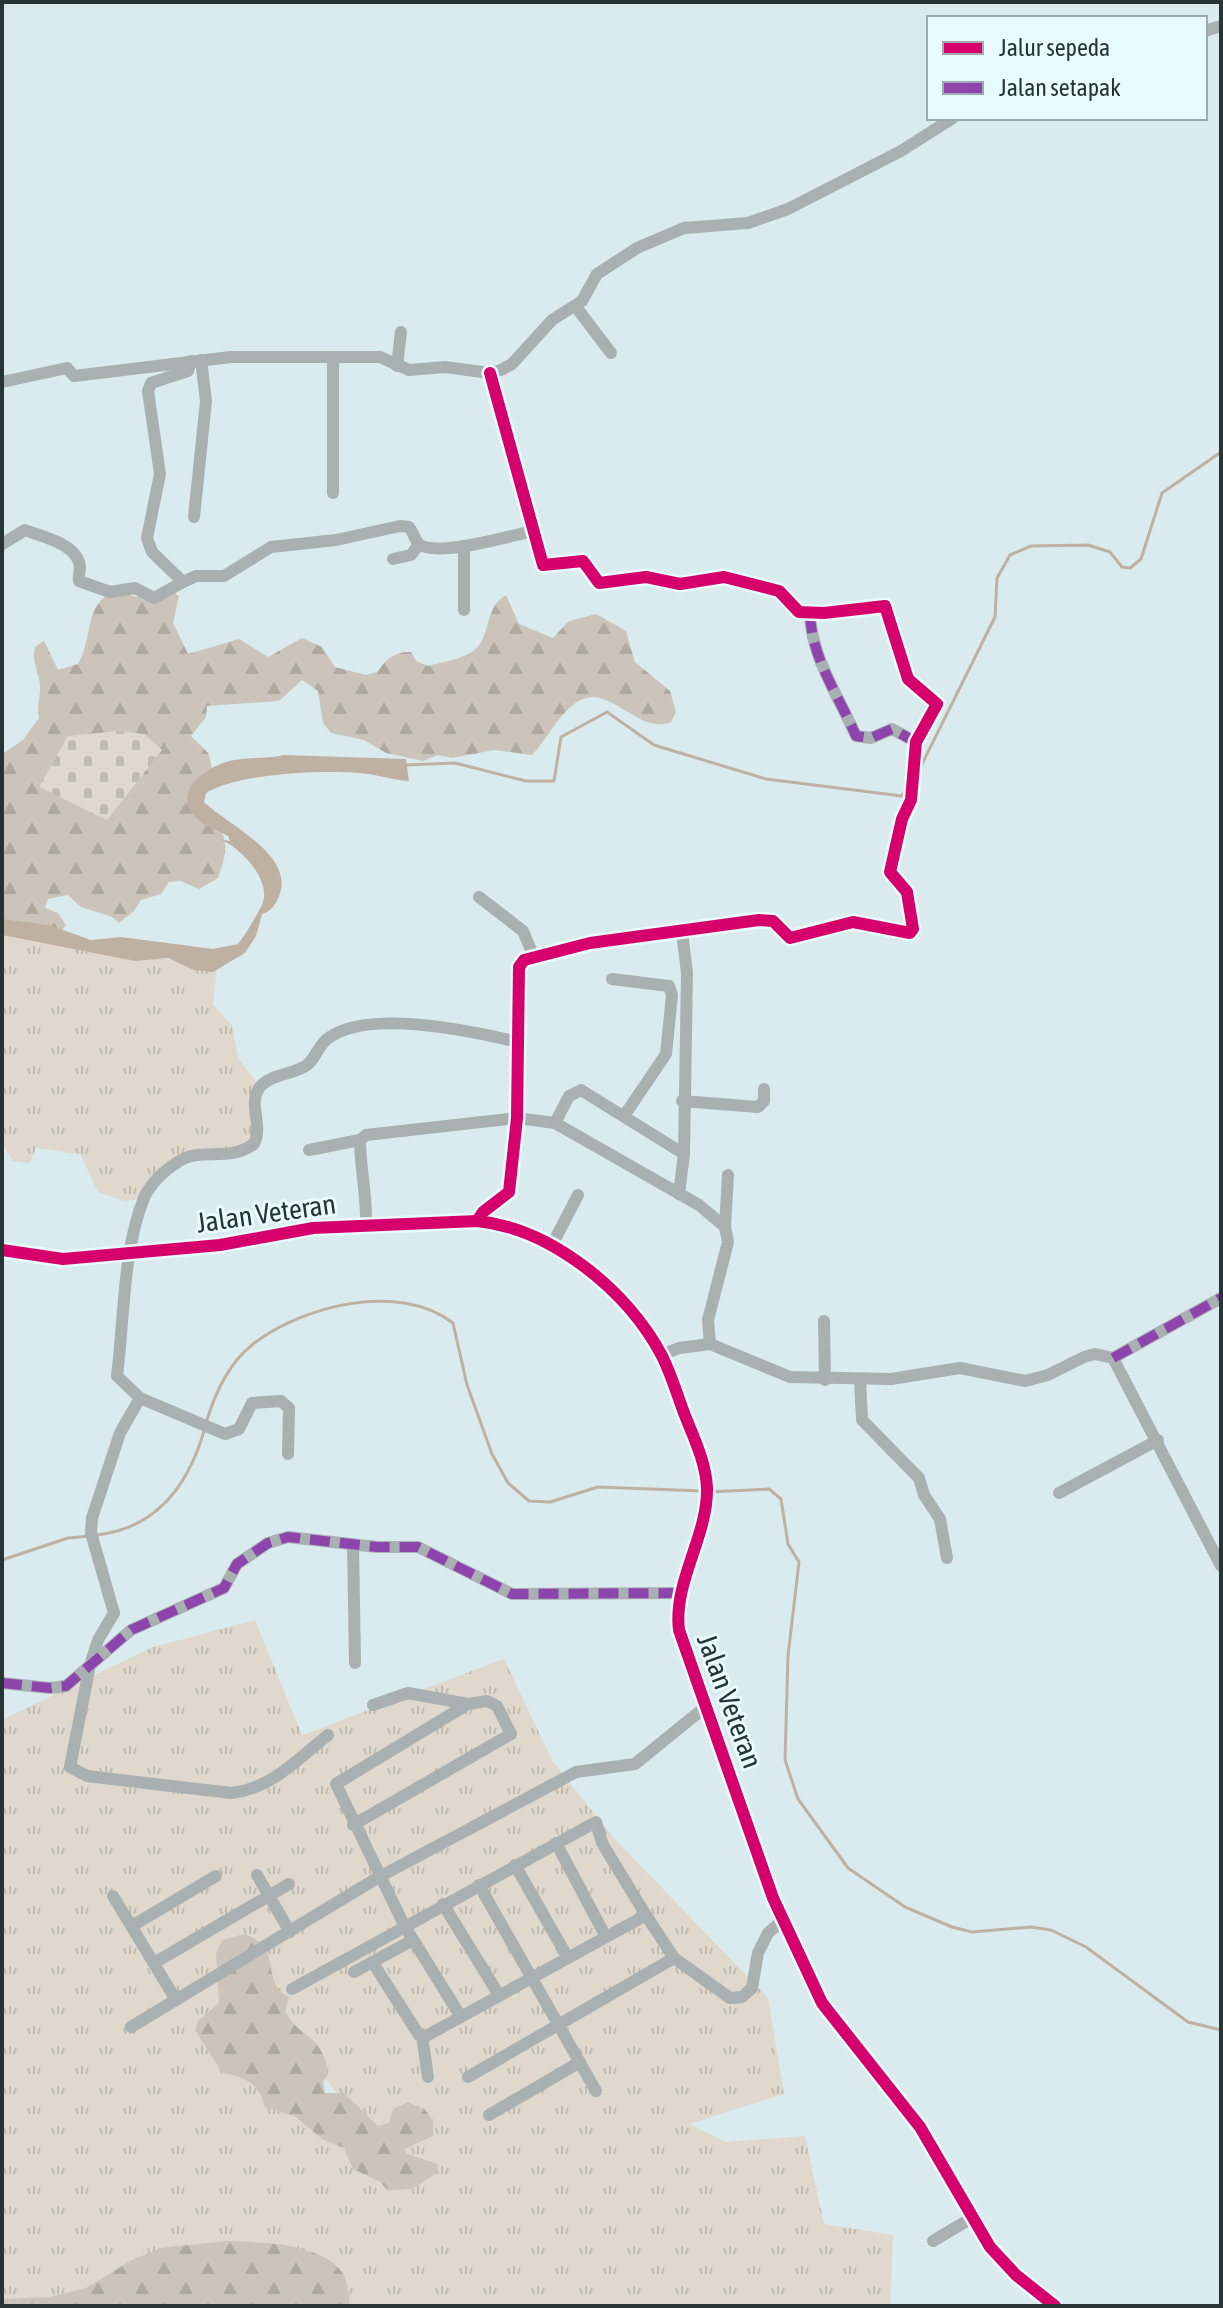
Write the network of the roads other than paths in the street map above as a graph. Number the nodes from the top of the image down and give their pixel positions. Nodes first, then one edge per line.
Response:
1 (950, 120) edge
2 (576, 307) junction
3 (401, 332) dead end
4 (611, 353) dead end
5 (333, 357) junction
6 (196, 361) junction
7 (397, 366) junction
8 (490, 373) junction
9 (2, 382) edge
10 (333, 493) dead end
11 (194, 517) dead end
12 (534, 531) junction
13 (2, 544) edge
14 (419, 544) junction
15 (464, 546) junction
16 (393, 559) dead end
17 (183, 582) junction
18 (464, 610) dead end
19 (810, 613) junction
20 (916, 742) junction
21 (479, 897) dead end
22 (682, 932) junction
23 (533, 955) junction
24 (612, 979) dead end
25 (518, 1042) junction
26 (764, 1089) dead end
27 (682, 1101) junction
28 (624, 1116) junction
29 (517, 1118) junction
30 (555, 1123) junction
31 (360, 1140) junction
32 (309, 1150) dead end
33 (684, 1154) junction
34 (728, 1175) dead end
35 (679, 1194) junction
36 (578, 1195) dead end
37 (477, 1221) junction
38 (366, 1224) junction
39 (725, 1227) junction
40 (551, 1247) junction
41 (2, 1250) edge
42 (131, 1252) junction
43 (1221, 1298) edge
44 (824, 1321) dead end
45 (710, 1344) junction
46 (661, 1355) junction
47 (1113, 1358) junction
48 (860, 1379) junction
49 (825, 1380) junction
50 (140, 1398) junction
51 (1158, 1440) junction
52 (288, 1454) dead end
53 (1059, 1493) dead end
54 (353, 1544) junction
55 (947, 1558) dead end
56 (1221, 1566) edge
57 (682, 1593) junction
58 (355, 1663) dead end
59 (90, 1665) junction
60 (2, 1683) edge
61 (468, 1704) junction
62 (373, 1705) dead end
63 (704, 1708) junction
64 (328, 1735) dead end
65 (353, 1825) junction
66 (556, 1843) junction
67 (515, 1865) junction
68 (257, 1875) dead end
69 (216, 1876) dead end
70 (379, 1877) junction
71 (289, 1884) dead end
72 (479, 1885) junction
73 (113, 1896) dead end
74 (269, 1896) junction
75 (443, 1904) junction
76 (644, 1912) junction
77 (404, 1925) junction
78 (785, 1925) junction
79 (132, 1926) junction
80 (290, 1932) junction
81 (606, 1937) junction
82 (413, 1940) junction
83 (568, 1958) junction
84 (674, 1958) junction
85 (154, 1963) junction
86 (373, 1963) junction
87 (354, 1972) dead end
88 (533, 1977) junction
89 (292, 1989) dead end
90 (499, 1995) junction
91 (176, 2000) junction
92 (461, 2017) junction
93 (559, 2024) junction
94 (131, 2027) dead end
95 (422, 2036) junction
96 (580, 2062) junction
97 (428, 2077) dead end
98 (468, 2077) dead end
99 (596, 2091) dead end
100 (489, 2115) dead end
101 (970, 2219) junction
102 (933, 2241) dead end
103 (1055, 2306) edge

1 - 2 street
2 - 4 street
2 - 8 street
3 - 7 street
5 - 6 street
5 - 7 street
5 - 10 street
6 - 9 street
6 - 11 street
6 - 17 street
7 - 8 street
8 - 12 street
12 - 15 street
12 - 19 street
13 - 17 street
14 - 15 street
14 - 16 street
14 - 17 street
15 - 18 street
19 - 20 street
19 - 20 street
20 - 22 street
21 - 23 street
22 - 23 street
22 - 27 street
23 - 25 street
24 - 28 street
25 - 29 street
25 - 42 street
26 - 27 street
27 - 33 street
28 - 30 street
28 - 33 street
29 - 30 street
29 - 31 street
29 - 37 street
30 - 35 street
31 - 32 street
31 - 38 street
33 - 35 street
34 - 39 street
35 - 39 street
36 - 40 street
37 - 38 street, Jalan Veteran
37 - 40 street, Jalan Veteran
38 - 42 street, Jalan Veteran
39 - 45 street
40 - 46 street, Jalan Veteran
41 - 42 street, Jalan Veteran
42 - 50 street
43 - 47 street
44 - 49 street
45 - 46 street
45 - 49 street
46 - 57 street, Jalan Veteran
47 - 48 street
47 - 51 street
48 - 49 street
48 - 55 street
50 - 52 street
50 - 59 street
51 - 53 street
51 - 56 street
54 - 57 street
54 - 58 street
54 - 59 street
57 - 63 street, Jalan Veteran
59 - 60 street
59 - 64 street
61 - 62 street
61 - 65 street
61 - 65 street
63 - 70 street
63 - 78 street, Jalan Veteran
65 - 70 street
66 - 67 street
66 - 76 street
66 - 81 street
67 - 72 street
67 - 83 street
68 - 74 street
69 - 79 street
70 - 77 street
70 - 80 street
71 - 74 street
72 - 75 street
72 - 88 street
73 - 79 street
74 - 80 street
74 - 85 street
75 - 77 street
75 - 90 street
76 - 81 street
76 - 84 street
77 - 82 street
77 - 89 street
78 - 84 street
78 - 101 street, Jalan Veteran
79 - 85 street
80 - 91 street
81 - 83 street
82 - 86 street
82 - 92 street
83 - 88 street
84 - 93 street
85 - 91 street
86 - 87 street
86 - 95 street
88 - 90 street
88 - 93 street
90 - 92 street
91 - 94 street
92 - 95 street
93 - 96 street
93 - 98 street
95 - 97 street
96 - 99 street
96 - 100 street
101 - 102 street
101 - 103 street, Jalan Veteran

